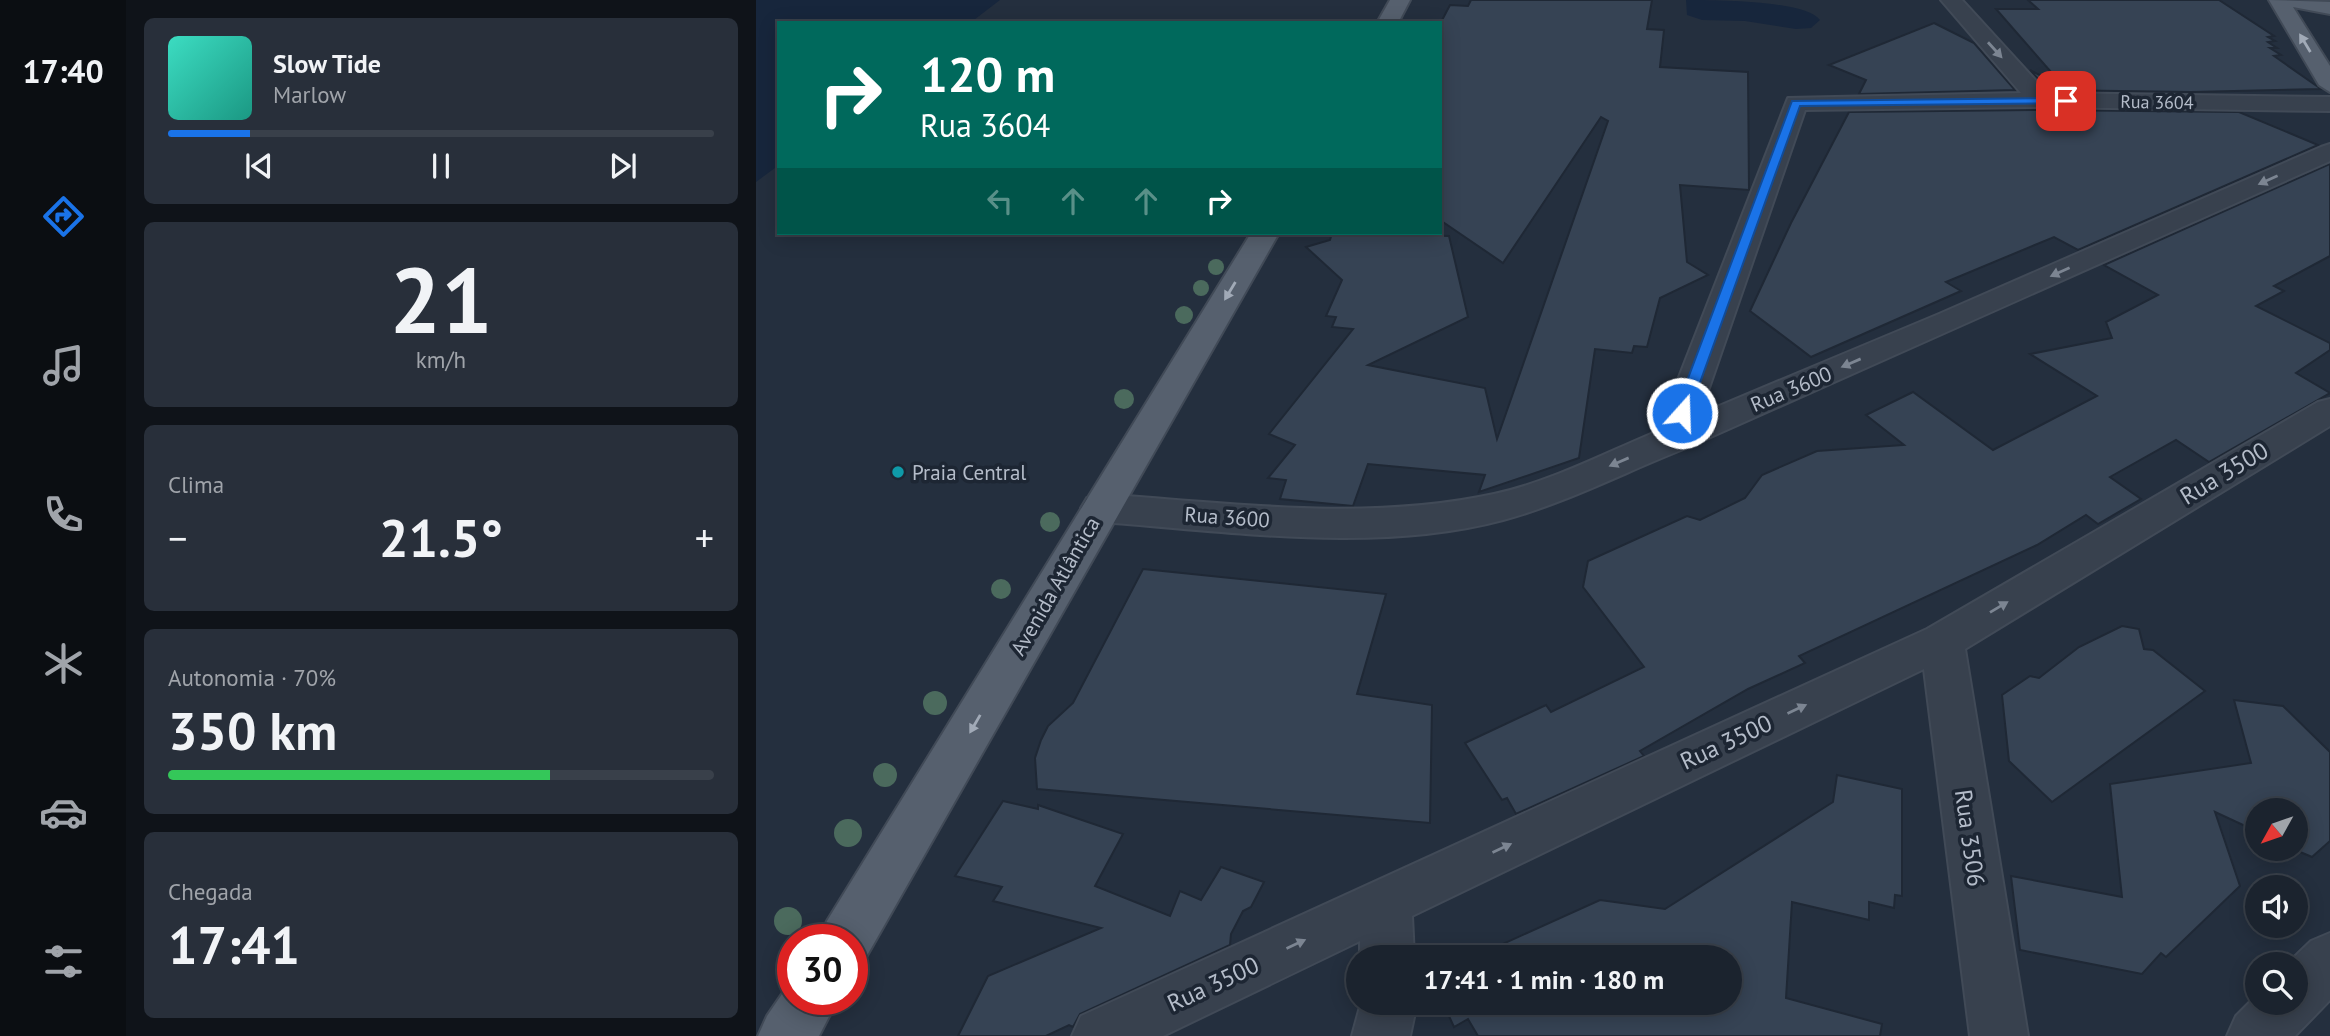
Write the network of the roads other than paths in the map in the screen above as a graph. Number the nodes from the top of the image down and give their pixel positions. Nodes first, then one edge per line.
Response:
1 (1400, 0) edge
2 (1951, 0) edge
3 (2279, 0) edge
4 (2288, 0) edge
5 (2330, 8) edge
6 (1388, 21) edge
7 (2330, 85) edge
8 (2040, 100) junction
9 (2330, 104) edge
10 (2330, 152) edge
11 (1264, 235) edge
12 (2330, 410) edge
13 (1673, 439) junction
14 (1100, 508) junction
15 (1942, 641) junction
16 (1385, 903) junction
17 (855, 924) edge
18 (1387, 945) edge
19 (2330, 960) edge
20 (2308, 983) edge
21 (800, 1015) edge
22 (1386, 1015) edge
23 (2276, 1015) edge
24 (787, 1036) edge
25 (1101, 1036) edge
26 (1381, 1036) edge
27 (1999, 1036) edge
28 (2256, 1036) edge

1 - 6 main road
2 -> 8 street
7 -> 3 main road
4 - 5 main road
8 - 9 street, Rua 3604
8 - 13 street, Rua 3604
10 -> 13 street, Rua 3600
11 -> 14 main road, Avenida Atlântica
15 -> 12 street, Rua 3500
13 -> 14 street, Rua 3600
14 -> 17 main road, Avenida Atlântica
16 -> 15 street, Rua 3500
15 - 27 street, Rua 3506
16 - 18 street
25 -> 16 street, Rua 3500
19 - 20 street
21 - 24 main road
22 - 26 street
23 - 28 street

